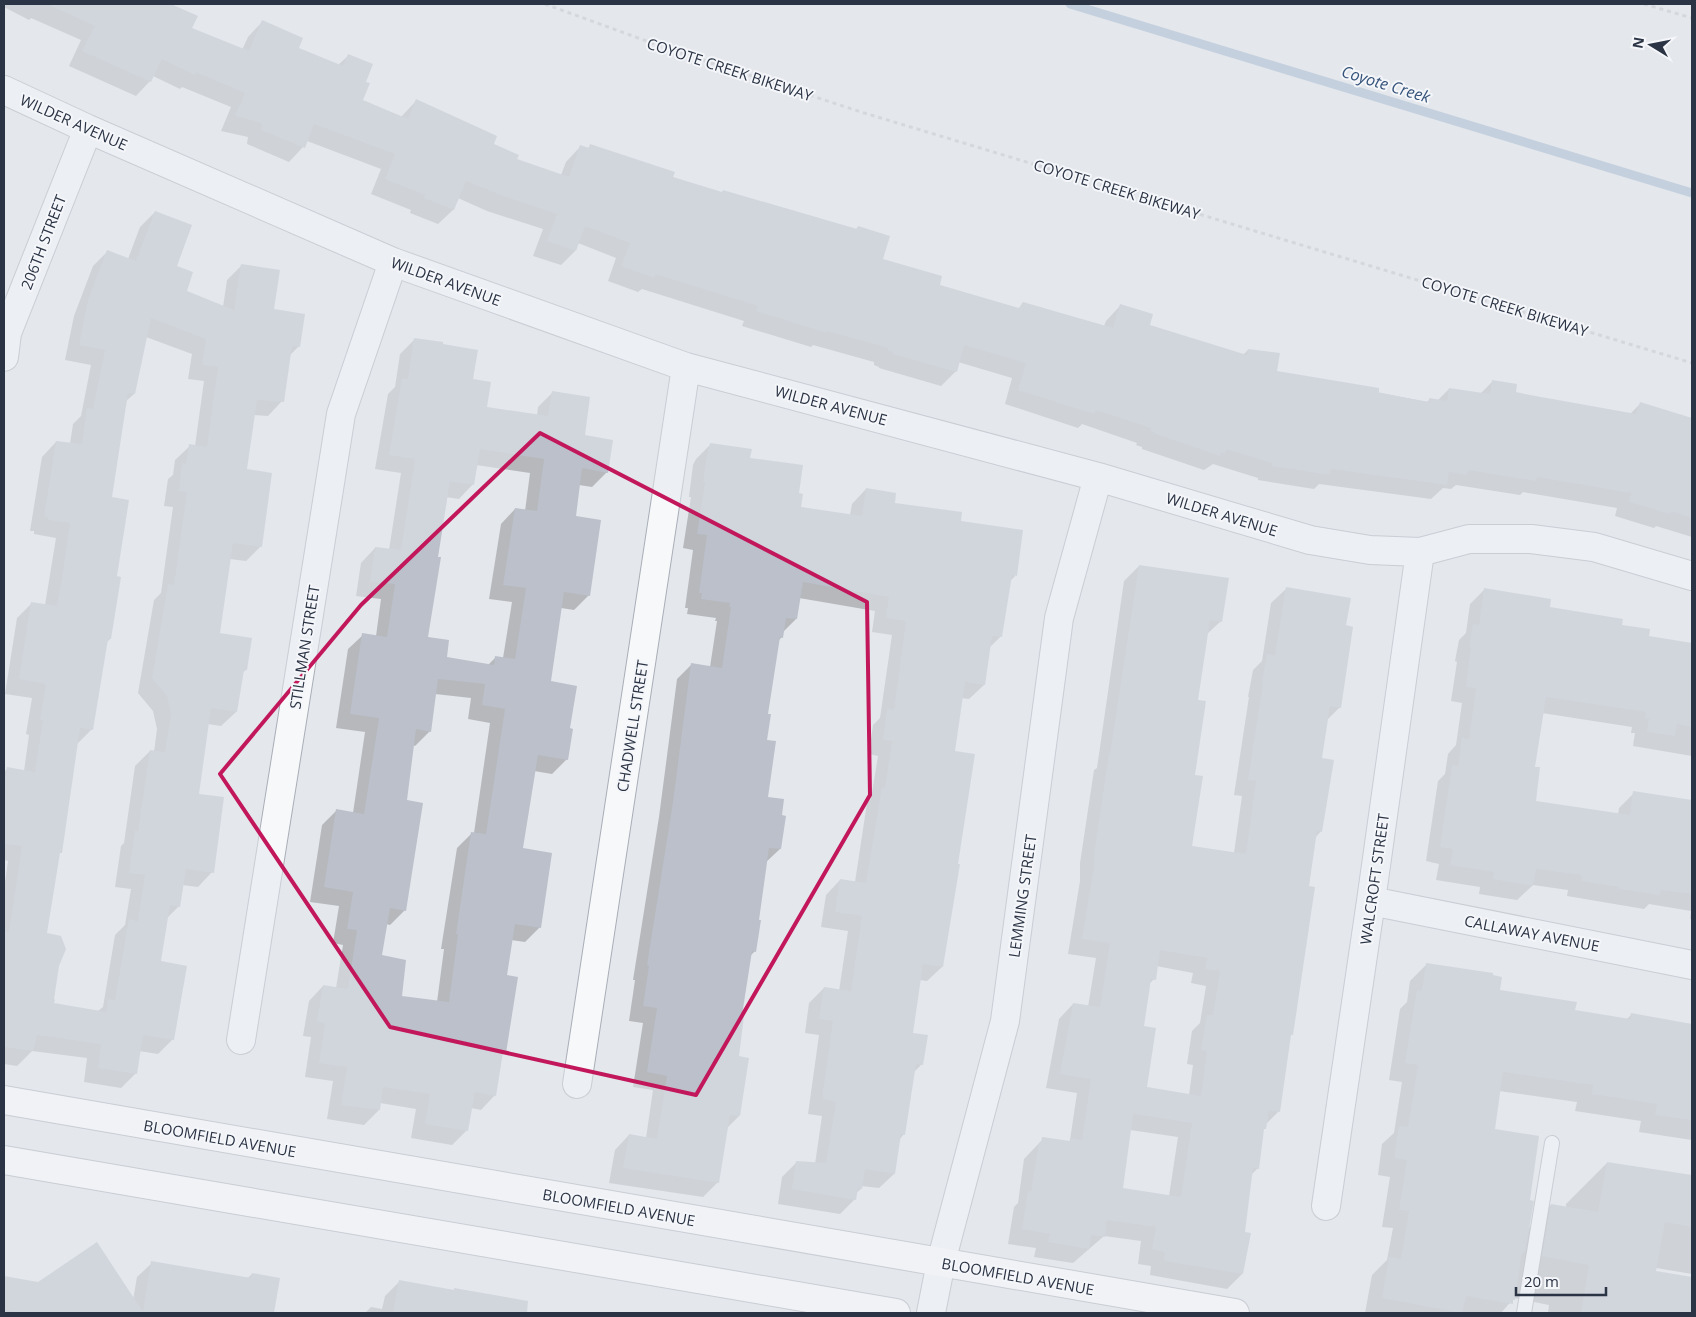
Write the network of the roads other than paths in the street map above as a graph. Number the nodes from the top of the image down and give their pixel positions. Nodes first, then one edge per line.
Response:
1 (4, 90) edge
2 (88, 129) junction
3 (393, 262) junction
4 (4, 357) edge
5 (686, 367) junction
6 (1098, 477) junction
7 (1420, 552) junction
8 (1692, 576) edge
9 (1371, 901) junction
10 (1692, 965) edge
11 (241, 1040) dead end
12 (577, 1084) dead end
13 (4, 1100) edge
14 (1552, 1143) dead end
15 (4, 1160) edge
16 (1326, 1206) dead end
17 (941, 1262) junction
18 (896, 1313) edge
19 (931, 1313) edge
20 (1235, 1313) edge
21 (1524, 1313) edge

1 - 2 street, WILDER AVENUE
2 - 3 street, WILDER AVENUE
2 - 4 street, 206TH STREET
3 - 5 street, WILDER AVENUE
3 - 11 street, STILLMAN STREET
5 - 6 street, WILDER AVENUE
5 - 12 street, CHADWELL STREET
6 - 7 street, WILDER AVENUE
6 - 17 street, LEMMING STREET
7 - 8 street, WILDER AVENUE
7 - 9 street, WALCROFT STREET
9 - 10 street, CALLAWAY AVENUE
9 - 16 street, WALCROFT STREET
13 - 17 street, BLOOMFIELD AVENUE
14 - 21 lane
15 - 18 street
17 - 19 street, LEMMING STREET
17 - 20 street, BLOOMFIELD AVENUE

